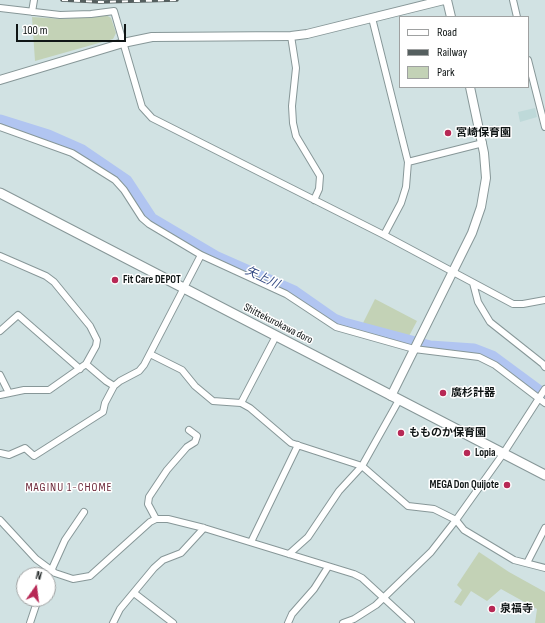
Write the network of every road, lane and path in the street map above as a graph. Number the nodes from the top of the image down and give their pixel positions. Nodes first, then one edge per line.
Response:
1 (444, 0) edge
2 (447, 0) edge
3 (513, 0) edge
4 (33, 6) edge
5 (0, 8) edge
6 (452, 16) edge
7 (517, 16) edge
8 (372, 18) junction
9 (291, 36) junction
10 (123, 43) junction
11 (529, 64) edge
12 (0, 80) edge
13 (470, 88) edge
14 (0, 127) edge
15 (545, 127) edge
16 (483, 143) junction
17 (408, 162) junction
18 (0, 193) edge
19 (314, 200) junction
20 (384, 235) junction
21 (201, 255) junction
22 (0, 256) edge
23 (453, 273) junction
24 (473, 283) junction
25 (184, 289) junction
26 (545, 300) edge
27 (0, 331) edge
28 (276, 336) junction
29 (414, 349) junction
30 (150, 354) junction
31 (86, 364) junction
32 (545, 367) edge
33 (80, 369) junction
34 (0, 374) edge
35 (114, 386) junction
36 (9, 393) junction
37 (0, 395) edge
38 (542, 397) edge
39 (395, 398) junction
40 (241, 403) junction
41 (189, 430) dead end
42 (298, 445) junction
43 (0, 453) edge
44 (504, 454) junction
45 (362, 466) junction
46 (545, 475) edge
47 (84, 512) dead end
48 (156, 519) junction
49 (0, 520) edge
50 (456, 520) junction
51 (204, 528) junction
52 (545, 528) edge
53 (251, 542) junction
54 (289, 554) junction
55 (527, 563) junction
56 (46, 567) edge
57 (53, 567) edge
58 (328, 567) junction
59 (545, 568) edge
60 (56, 574) edge
61 (134, 592) junction
62 (383, 598) junction
63 (35, 607) edge
64 (30, 623) edge
65 (113, 623) edge
66 (173, 623) edge
67 (288, 623) edge
68 (343, 623) edge
69 (411, 623) edge

1 - 8 street
2 - 6 street
3 - 7 street
4 - 5 street
4 - 10 street
8 - 9 street
8 - 17 street
9 - 10 street
9 - 19 street
10 - 12 street
10 - 19 street
11 - 15 street
13 - 16 street
14 - 21 street
16 - 17 street
16 - 23 street
17 - 20 street
18 - 25 main road, Shittekurokawa doro
19 - 20 street
20 - 23 street
21 - 25 street
21 - 29 street
22 - 31 street
23 - 24 street
23 - 29 street
24 - 26 street
24 - 32 street
25 - 28 main road, Shittekurokawa doro
25 - 30 street
27 - 33 street
28 - 39 main road, Shittekurokawa doro
28 - 40 street
29 - 38 street
29 - 39 street
30 - 35 street
30 - 40 street
31 - 33 street
31 - 35 street
33 - 36 street
34 - 36 street
35 - 43 street
36 - 37 street
38 - 44 street
39 - 44 main road, Shittekurokawa doro
39 - 45 street
40 - 42 street
41 - 48 street
42 - 45 street
42 - 53 street
44 - 46 main road, Shittekurokawa doro
44 - 50 street
45 - 50 street
45 - 54 street
47 - 57 street
48 - 51 street
48 - 60 street
49 - 56 street
50 - 55 street
50 - 62 street
51 - 53 street
51 - 61 street
52 - 55 street
53 - 54 street
54 - 58 street
55 - 59 street
58 - 62 street
58 - 67 street
61 - 65 street
61 - 66 street
62 - 68 street
62 - 69 street
63 - 64 street

